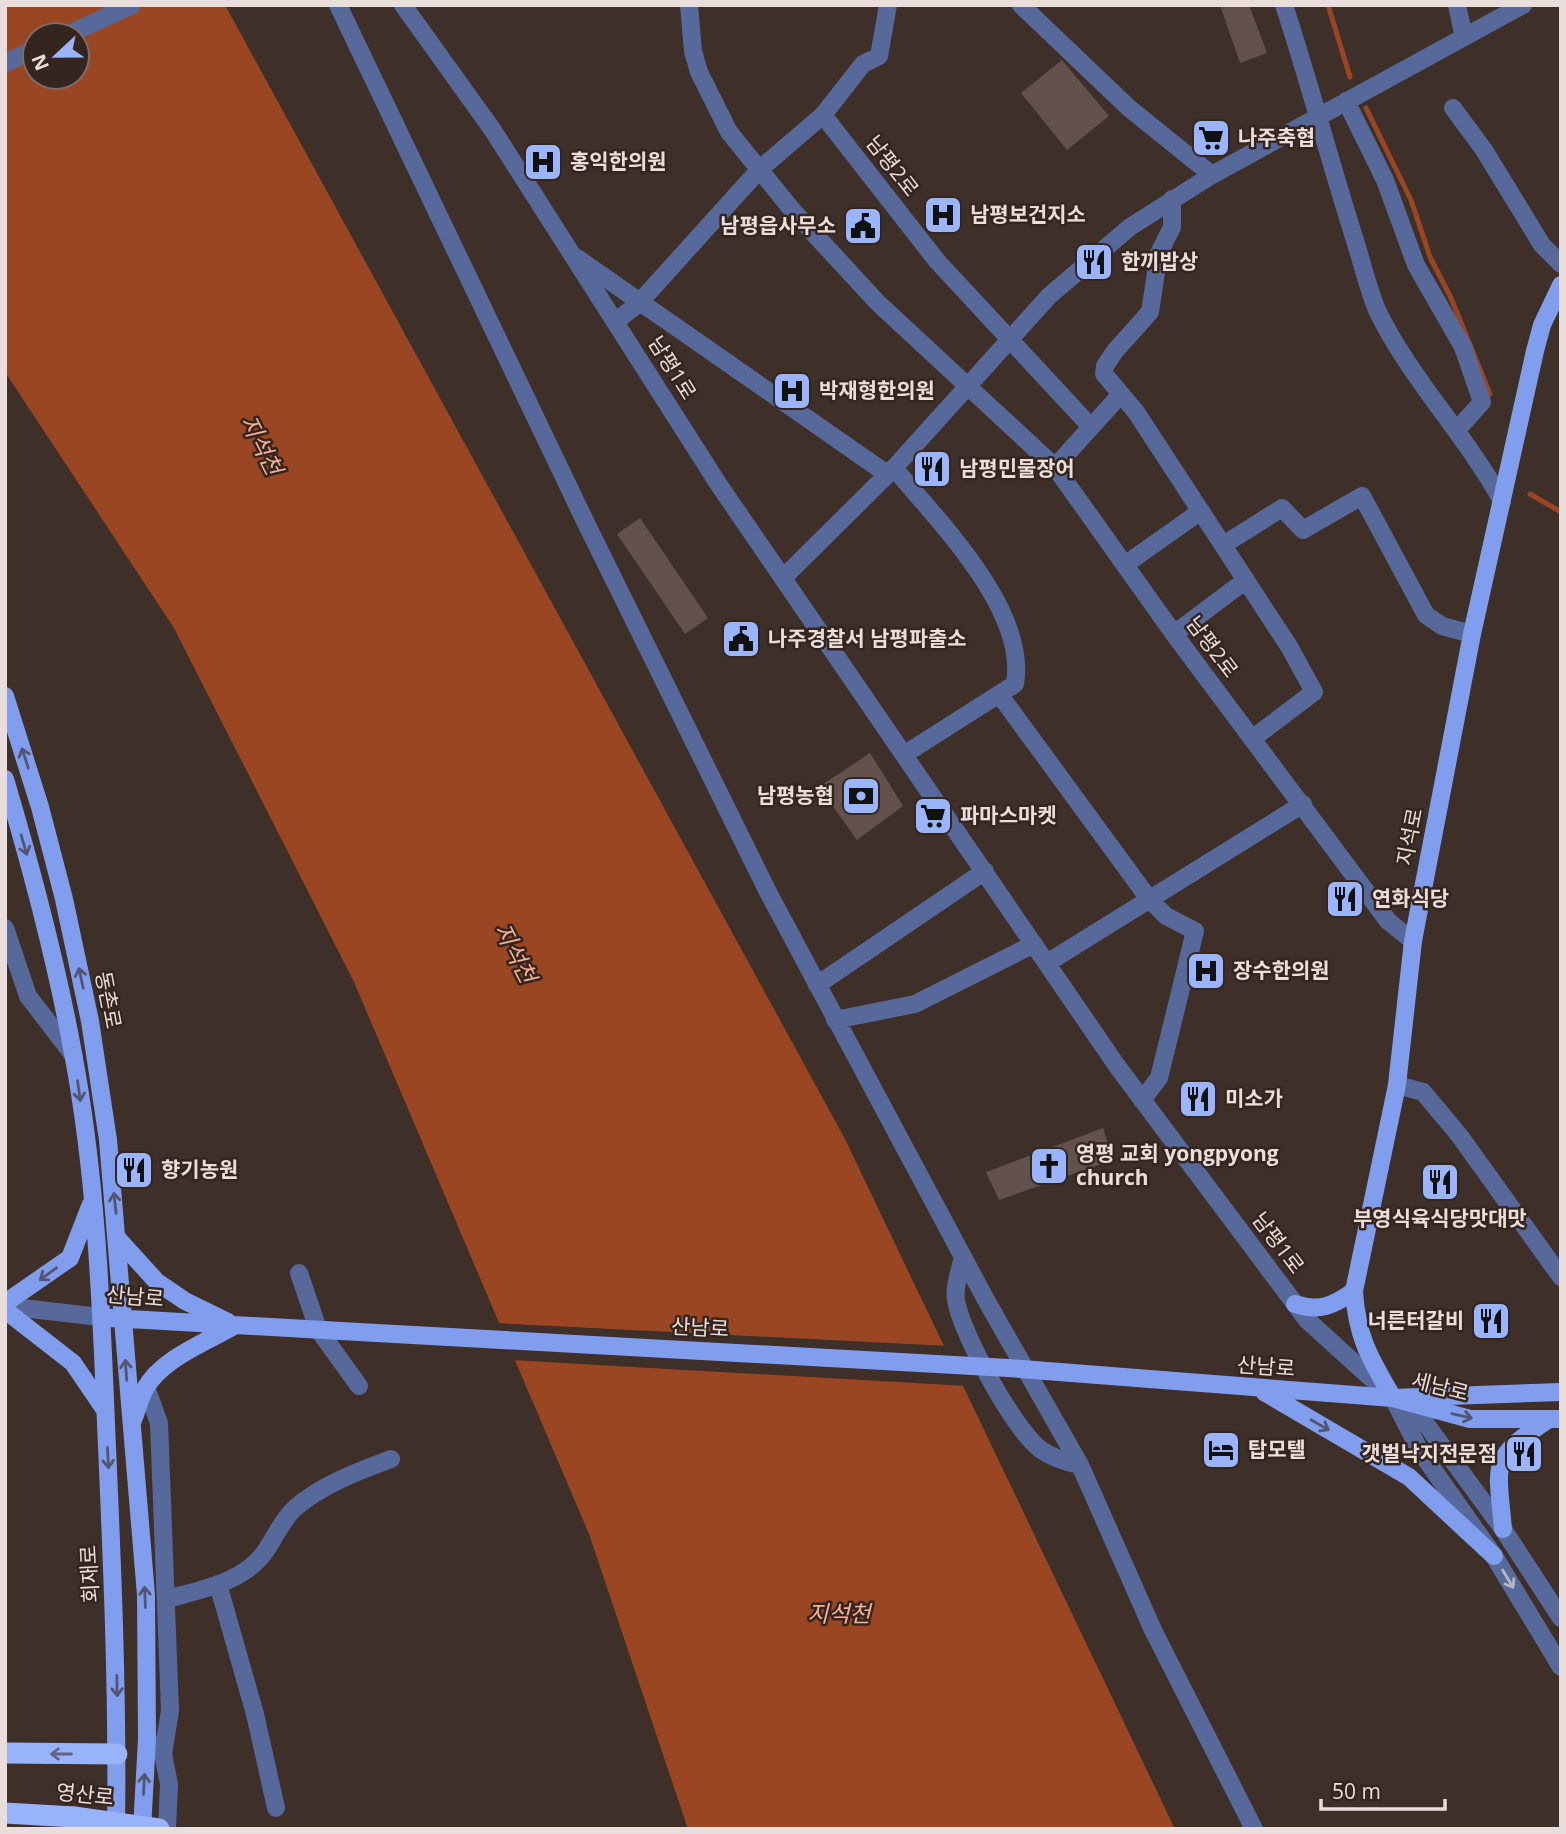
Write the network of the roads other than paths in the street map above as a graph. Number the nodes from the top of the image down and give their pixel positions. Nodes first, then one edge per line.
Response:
1 (132, 5) edge
2 (338, 5) edge
3 (403, 5) edge
4 (689, 5) edge
5 (888, 5) edge
6 (1021, 5) edge
7 (1284, 5) edge
8 (1457, 5) edge
9 (1524, 5) edge
10 (91, 24) edge
11 (1464, 37) junction
12 (21, 56) edge
13 (5, 63) edge
14 (1346, 101) junction
15 (1453, 108) dead end
16 (823, 115) junction
17 (1316, 117) junction
18 (758, 170) junction
19 (1212, 175) junction
20 (1172, 199) junction
21 (568, 251) junction
22 (1561, 264) edge
23 (1561, 285) edge
24 (639, 303) junction
25 (615, 323) junction
26 (1010, 339) junction
27 (969, 384) junction
28 (1121, 394) junction
29 (1091, 427) junction
30 (1458, 430) junction
31 (1055, 467) junction
32 (891, 471) junction
33 (1502, 501) junction
34 (1201, 511) junction
35 (1223, 545) junction
36 (1126, 564) junction
37 (783, 578) junction
38 (1246, 580) junction
39 (1174, 634) junction
40 (1472, 634) junction
41 (999, 694) junction
42 (5, 696) edge
43 (1252, 739) junction
44 (905, 754) junction
45 (5, 779) edge
46 (1303, 804) junction
47 (985, 871) junction
48 (1149, 899) junction
49 (5, 929) edge
50 (1413, 941) junction
51 (1034, 944) junction
52 (1047, 963) junction
53 (817, 985) junction
54 (835, 1020) junction
55 (74, 1056) junction
56 (1397, 1085) junction
57 (1142, 1100) junction
58 (93, 1197) junction
59 (118, 1239) junction
60 (963, 1257) junction
61 (299, 1273) dead end
62 (1561, 1277) edge
63 (1354, 1291) junction
64 (1294, 1304) junction
65 (5, 1306) edge
66 (100, 1317) junction
67 (122, 1320) junction
68 (234, 1326) junction
69 (318, 1329) junction
70 (1027, 1370) junction
71 (359, 1386) dead end
72 (146, 1387) junction
73 (1261, 1390) junction
74 (1561, 1392) edge
75 (1393, 1398) junction
76 (105, 1410) junction
77 (1555, 1419) edge
78 (131, 1426) junction
79 (391, 1459) dead end
80 (1080, 1465) junction
81 (1503, 1529) junction
82 (1494, 1556) junction
83 (218, 1584) junction
84 (168, 1599) junction
85 (1561, 1618) edge
86 (1561, 1667) edge
87 (147, 1739) junction
88 (5, 1753) edge
89 (117, 1754) junction
90 (163, 1754) junction
91 (276, 1808) dead end
92 (5, 1813) edge
93 (116, 1829) edge
94 (142, 1829) edge
95 (159, 1829) edge
96 (167, 1829) edge
97 (1254, 1829) edge

1 - 10 street
2 - 53 street
3 - 21 street, 남평1로
4 - 18 street, 남평2로
5 - 16 street
6 - 19 street
7 - 17 street
8 - 11 street
9 - 11 street
11 - 14 street
12 - 13 street
14 - 17 street
14 - 30 street
15 - 22 street
16 - 18 street
16 - 26 street, 남평2로
17 - 19 street
17 - 30 street
18 - 24 street
18 - 27 street, 남평2로
19 - 20 street
20 - 26 street
20 - 28 street
21 - 24 street
21 - 25 street, 남평1로
23 - 33 main road, 지석로
24 - 25 street
24 - 32 street
25 - 37 street, 남평1로
26 - 27 street
26 - 29 street, 남평2로
27 - 31 street, 남평2로
27 - 32 street
28 - 29 street
28 - 34 street
29 - 31 street
30 - 33 street
31 - 36 street, 남평2로
32 - 37 street
32 - 41 street
33 - 40 main road, 지석로
34 - 35 street
34 - 36 street
35 - 38 street
35 - 40 street
36 - 39 street, 남평2로
37 - 44 street, 남평1로
38 - 39 street
38 - 43 street
39 - 43 street, 남평2로
40 - 50 main road, 지석로
41 - 44 street
41 - 48 street
59 -> 42 main road, 동촌로
43 - 46 street, 남평2로
44 - 47 street, 남평1로
45 -> 55 main road
46 - 48 street
46 - 50 street, 남평2로
47 - 51 street, 남평1로
47 - 53 street
48 - 52 street
48 - 57 street
49 - 55 street
50 - 56 main road, 지석로
51 - 52 street, 남평1로
51 - 54 street
52 - 57 street, 남평1로
53 - 54 street
54 - 60 street
55 -> 58 main road
56 - 62 street
56 - 63 main road, 지석로
57 - 64 street, 남평1로
58 -> 65 main road
58 - 66 main road
59 - 67 main road, 동촌로
59 - 68 main road
60 - 70 street
60 - 80 street
61 - 69 street
63 - 64 main road
63 - 75 main road, 지석로
64 - 75 street, 남평1로
65 - 66 street, 산남로
65 - 76 main road
66 - 67 main road, 산남로
66 - 76 main road, 회재로
67 - 68 main road, 산남로
78 -> 67 main road
68 - 69 main road, 산남로
68 - 72 main road
69 - 70 main road, 산남로, bridge
69 - 71 street
70 - 73 main road, 산남로
70 - 80 street
72 - 78 main road
72 - 84 street
73 - 75 main road, 산남로
73 -> 82 main road
74 - 75 main road, 세남로
75 -> 77 main road, 세남로
75 - 81 street
75 - 82 street
76 -> 89 main road, 회재로
77 - 81 main road
87 -> 78 main road
79 - 83 street
80 - 97 street
81 - 85 street
82 -> 86 street
83 - 84 street
83 - 91 street
84 - 90 street
87 - 90 street
94 -> 87 main road
89 -> 88 highway
89 - 93 main road, 회재로
90 - 96 street
92 - 95 highway, 영산로, bridge

